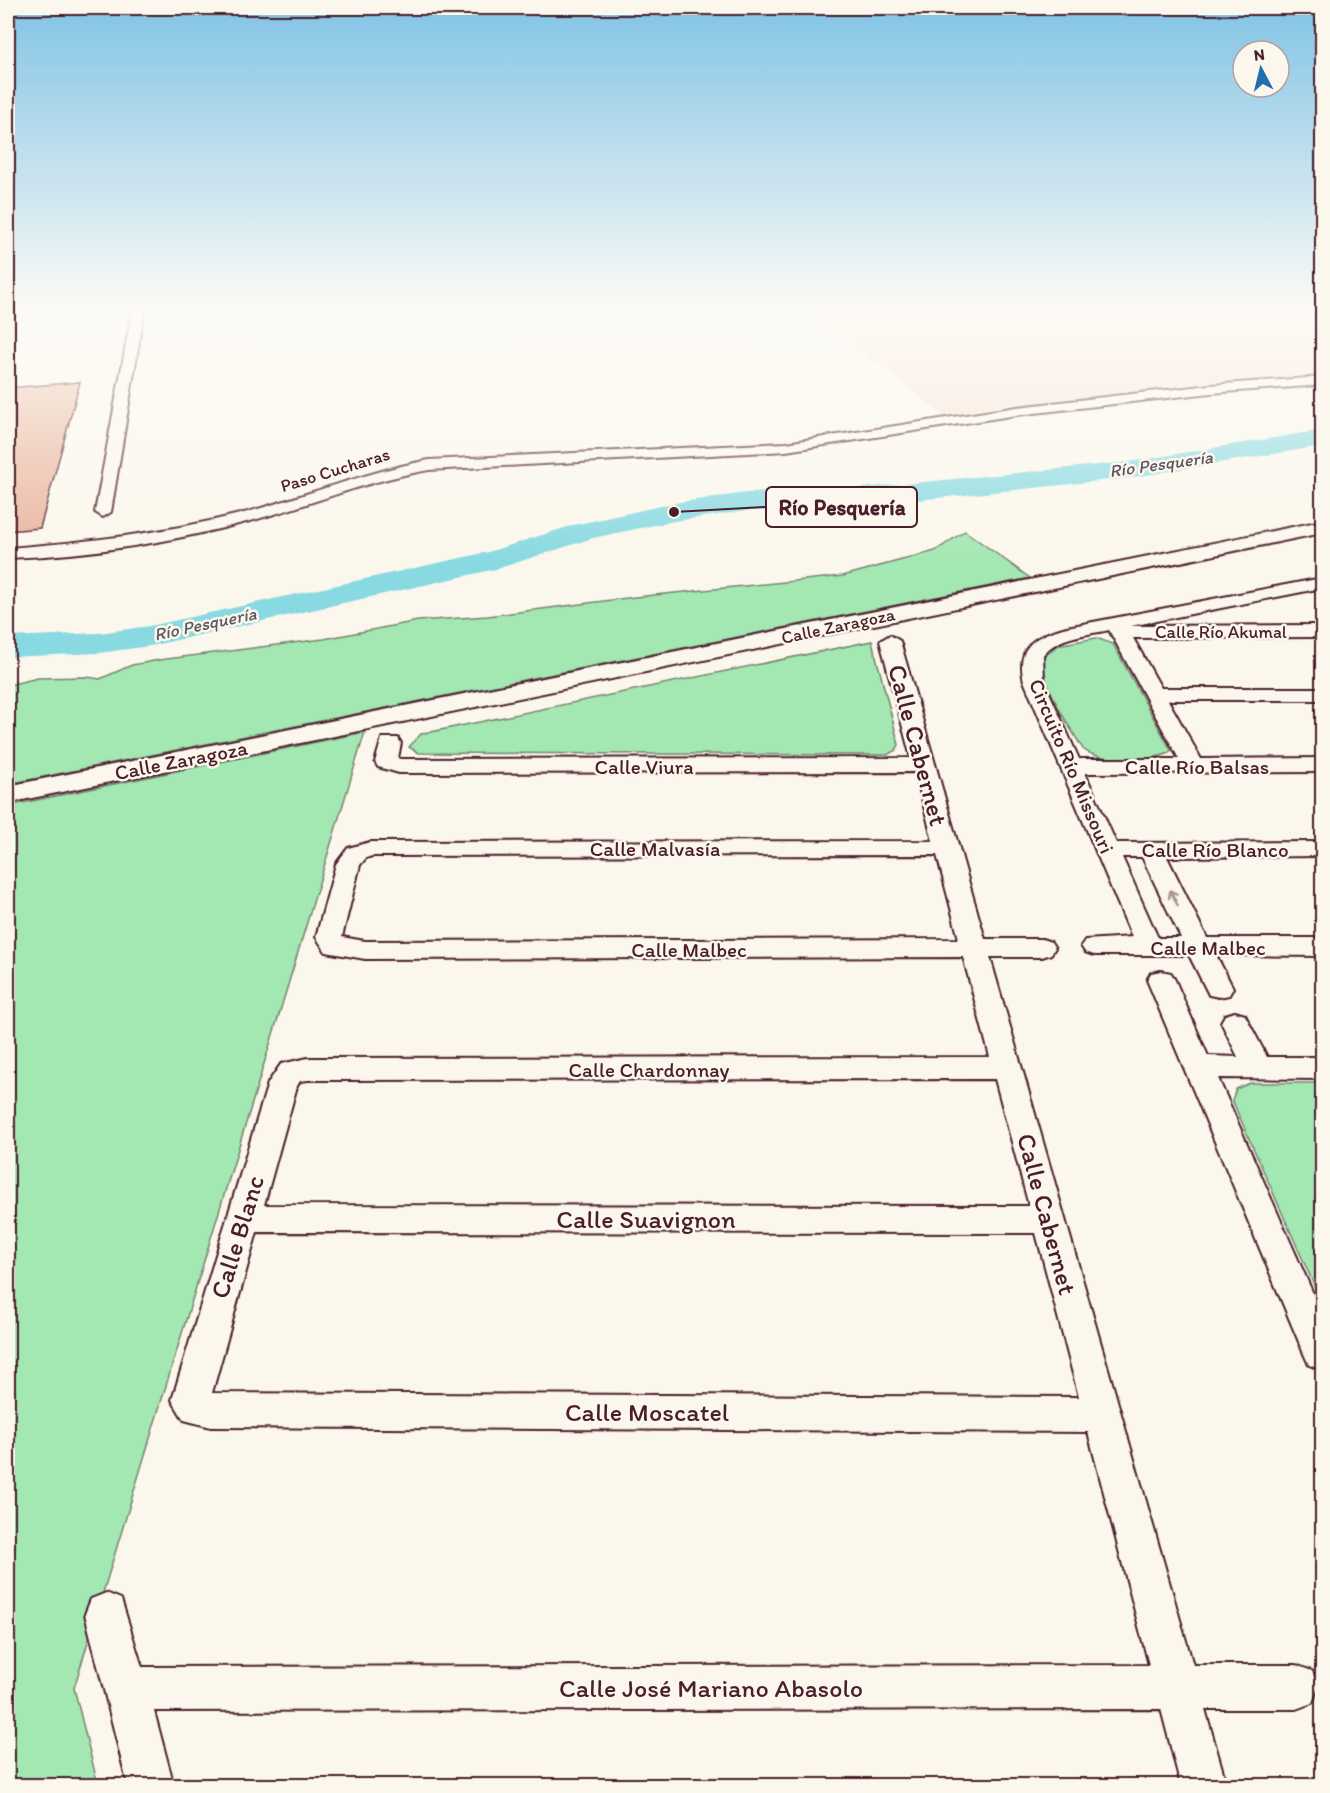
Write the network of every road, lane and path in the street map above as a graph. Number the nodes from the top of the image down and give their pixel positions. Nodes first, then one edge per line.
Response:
1 (123, 396) edge
2 (1150, 396) edge
3 (103, 512) dead end
4 (1323, 527) edge
5 (1323, 538) edge
6 (8, 553) edge
7 (1323, 583) edge
8 (1241, 597) junction
9 (1323, 597) edge
10 (890, 628) junction
11 (1117, 628) junction
12 (1323, 632) edge
13 (1154, 694) junction
14 (1323, 694) edge
15 (390, 743) dead end
16 (924, 765) junction
17 (1323, 765) edge
18 (1071, 766) junction
19 (1194, 766) junction
20 (8, 795) edge
21 (947, 848) junction
22 (1323, 849) edge
23 (1107, 850) junction
24 (1151, 850) junction
25 (335, 946) joint
26 (1094, 946) dead end
27 (1149, 947) junction
28 (1198, 947) junction
29 (1323, 947) edge
30 (974, 948) junction
31 (1042, 948) dead end
32 (1161, 980) dead end
33 (1219, 988) dead end
34 (1235, 1022) dead end
35 (1198, 1067) junction
36 (1007, 1068) junction
37 (1258, 1068) junction
38 (1323, 1068) edge
39 (291, 1072) joint
40 (243, 1218) junction
41 (1048, 1220) junction
42 (1323, 1354) edge
43 (193, 1406) joint
44 (1102, 1414) junction
45 (106, 1614) dead end
46 (1177, 1687) junction
47 (1296, 1687) dead end
48 (126, 1689) junction
49 (151, 1785) edge
50 (1204, 1785) edge

1 - 3 street
2 - 6 street, Paso Cucharas
4 - 10 street, Calle Zaragoza
5 - 10 street, Calle Zaragoza
7 - 8 street, Circuito Río Missouri
8 - 9 street, Circuito Río Missouri
8 - 11 street, Circuito Río Missouri
10 - 16 street, Calle Cabernet
10 - 20 street, Calle Zaragoza
11 - 12 street, Calle Río Akumal
11 - 13 street
11 - 18 street, Circuito Río Missouri
13 - 14 street
13 - 19 street
15 - 16 street, Calle Viura
16 - 21 street, Calle Cabernet
17 - 19 street, Calle Río Balsas
18 - 19 street, Calle Río Balsas
18 - 23 street, Circuito Río Missouri
21 - 25 street, Calle Malvasía
21 - 30 street, Calle Cabernet
22 - 24 street, Calle Río Blanco
23 - 24 street, Calle Río Blanco
23 - 27 street, Circuito Río Missouri
28 -> 24 street, Circuito Río Missouri
25 - 30 street, Calle Malbec
26 - 27 street, Calle Malbec
27 - 28 street, Calle Malbec
28 - 29 street, Calle Malbec
28 - 33 street, Circuito Río Missouri
30 - 31 street, Calle Malbec
30 - 36 street, Calle Cabernet
32 - 35 street
34 - 37 street
35 - 37 street
35 - 42 street
36 - 39 street, Calle Chardonnay
36 - 41 street, Calle Cabernet
37 - 38 street
39 - 40 street, Calle Blanc
40 - 41 street, Calle Suavignon
40 - 43 street, Calle Blanc
41 - 44 street, Calle Cabernet
43 - 44 street, Calle Moscatel
44 - 46 street, Calle Cabernet
45 - 48 street
46 - 47 street, Calle José Mariano Abasolo
46 - 48 street, Calle José Mariano Abasolo
46 - 50 street, Calle Cabernet
48 - 49 street

